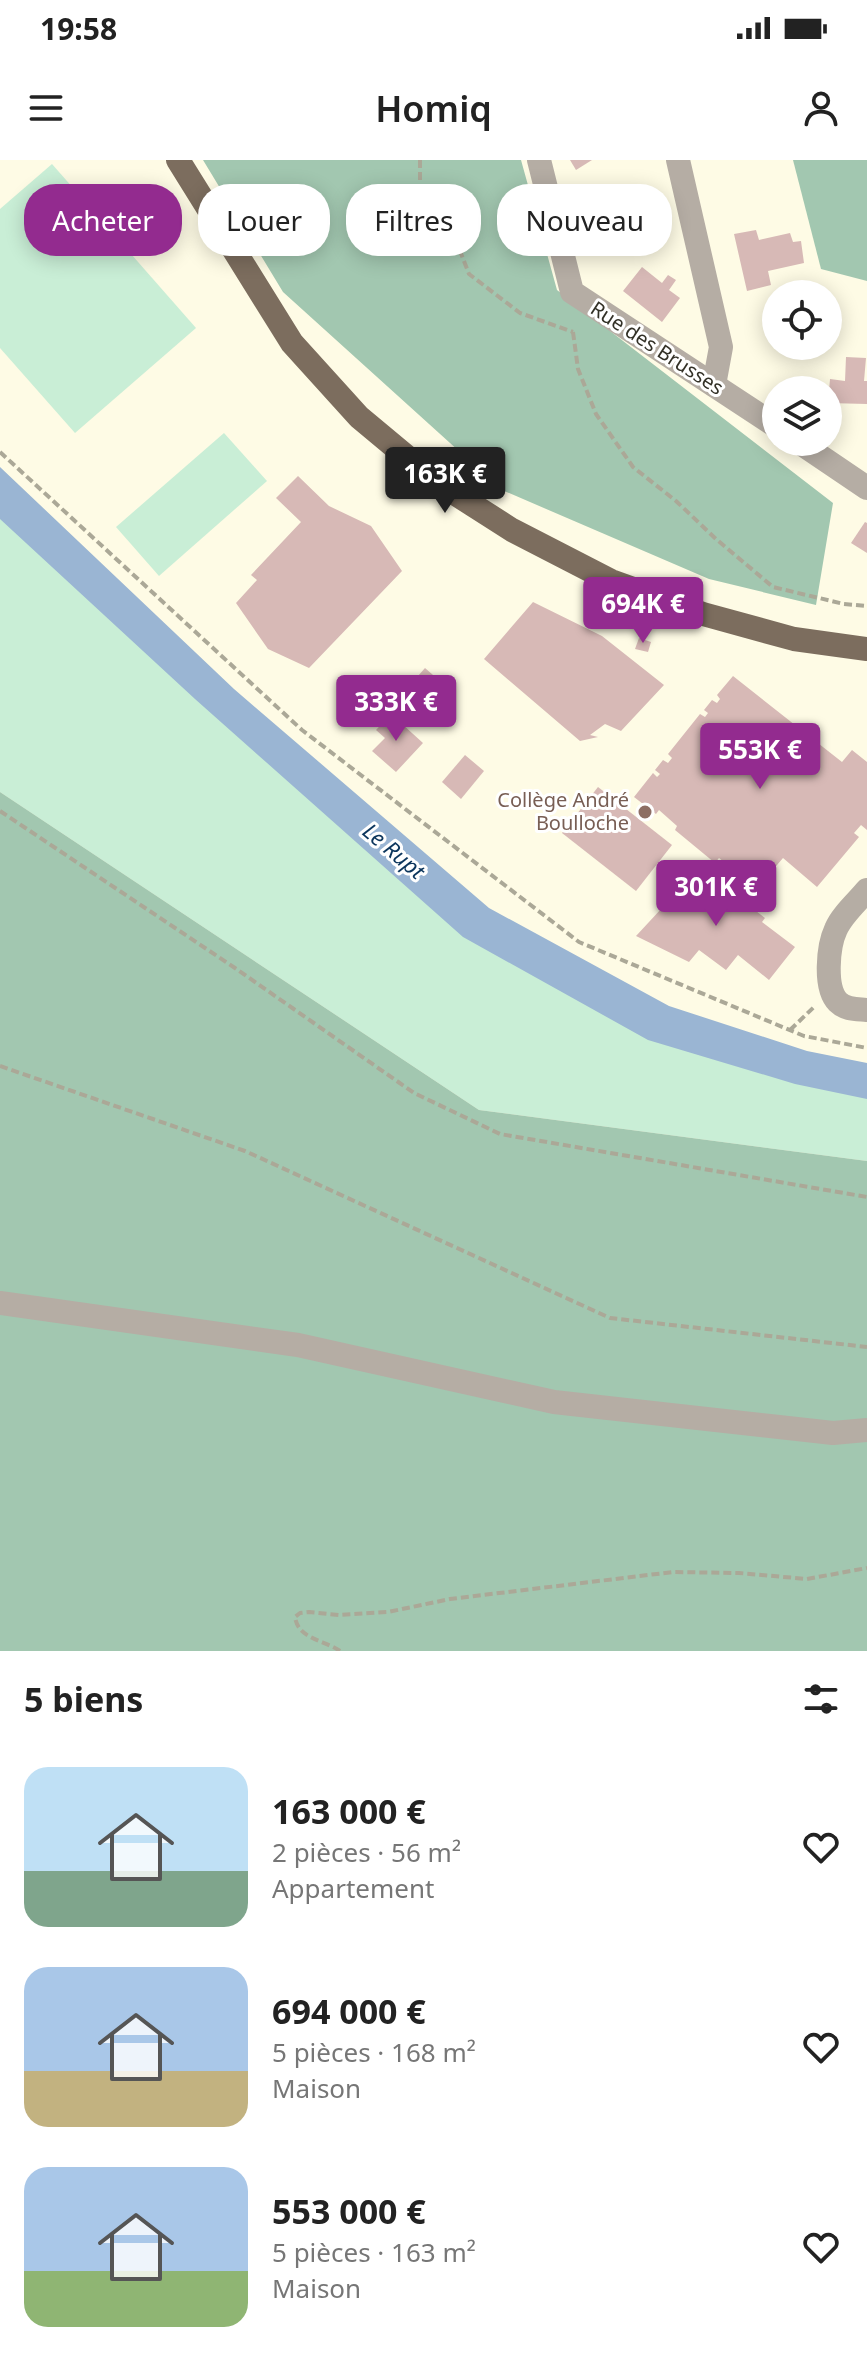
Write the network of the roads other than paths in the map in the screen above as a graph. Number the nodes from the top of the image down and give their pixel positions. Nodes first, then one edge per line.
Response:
1 (178, 160) edge
2 (539, 160) edge
3 (678, 160) edge
4 (714, 385) junction
5 (762, 417) edge
6 (820, 456) edge
7 (867, 488) edge
8 (867, 649) edge
9 (867, 890) edge
10 (867, 1010) edge
11 (0, 1303) edge
12 (867, 1430) edge

1 - 8 main road
2 - 4 street, Rue des Brusses
3 - 4 street
4 - 5 street, Rue des Brusses
6 - 7 street
9 - 10 street
11 - 12 street

